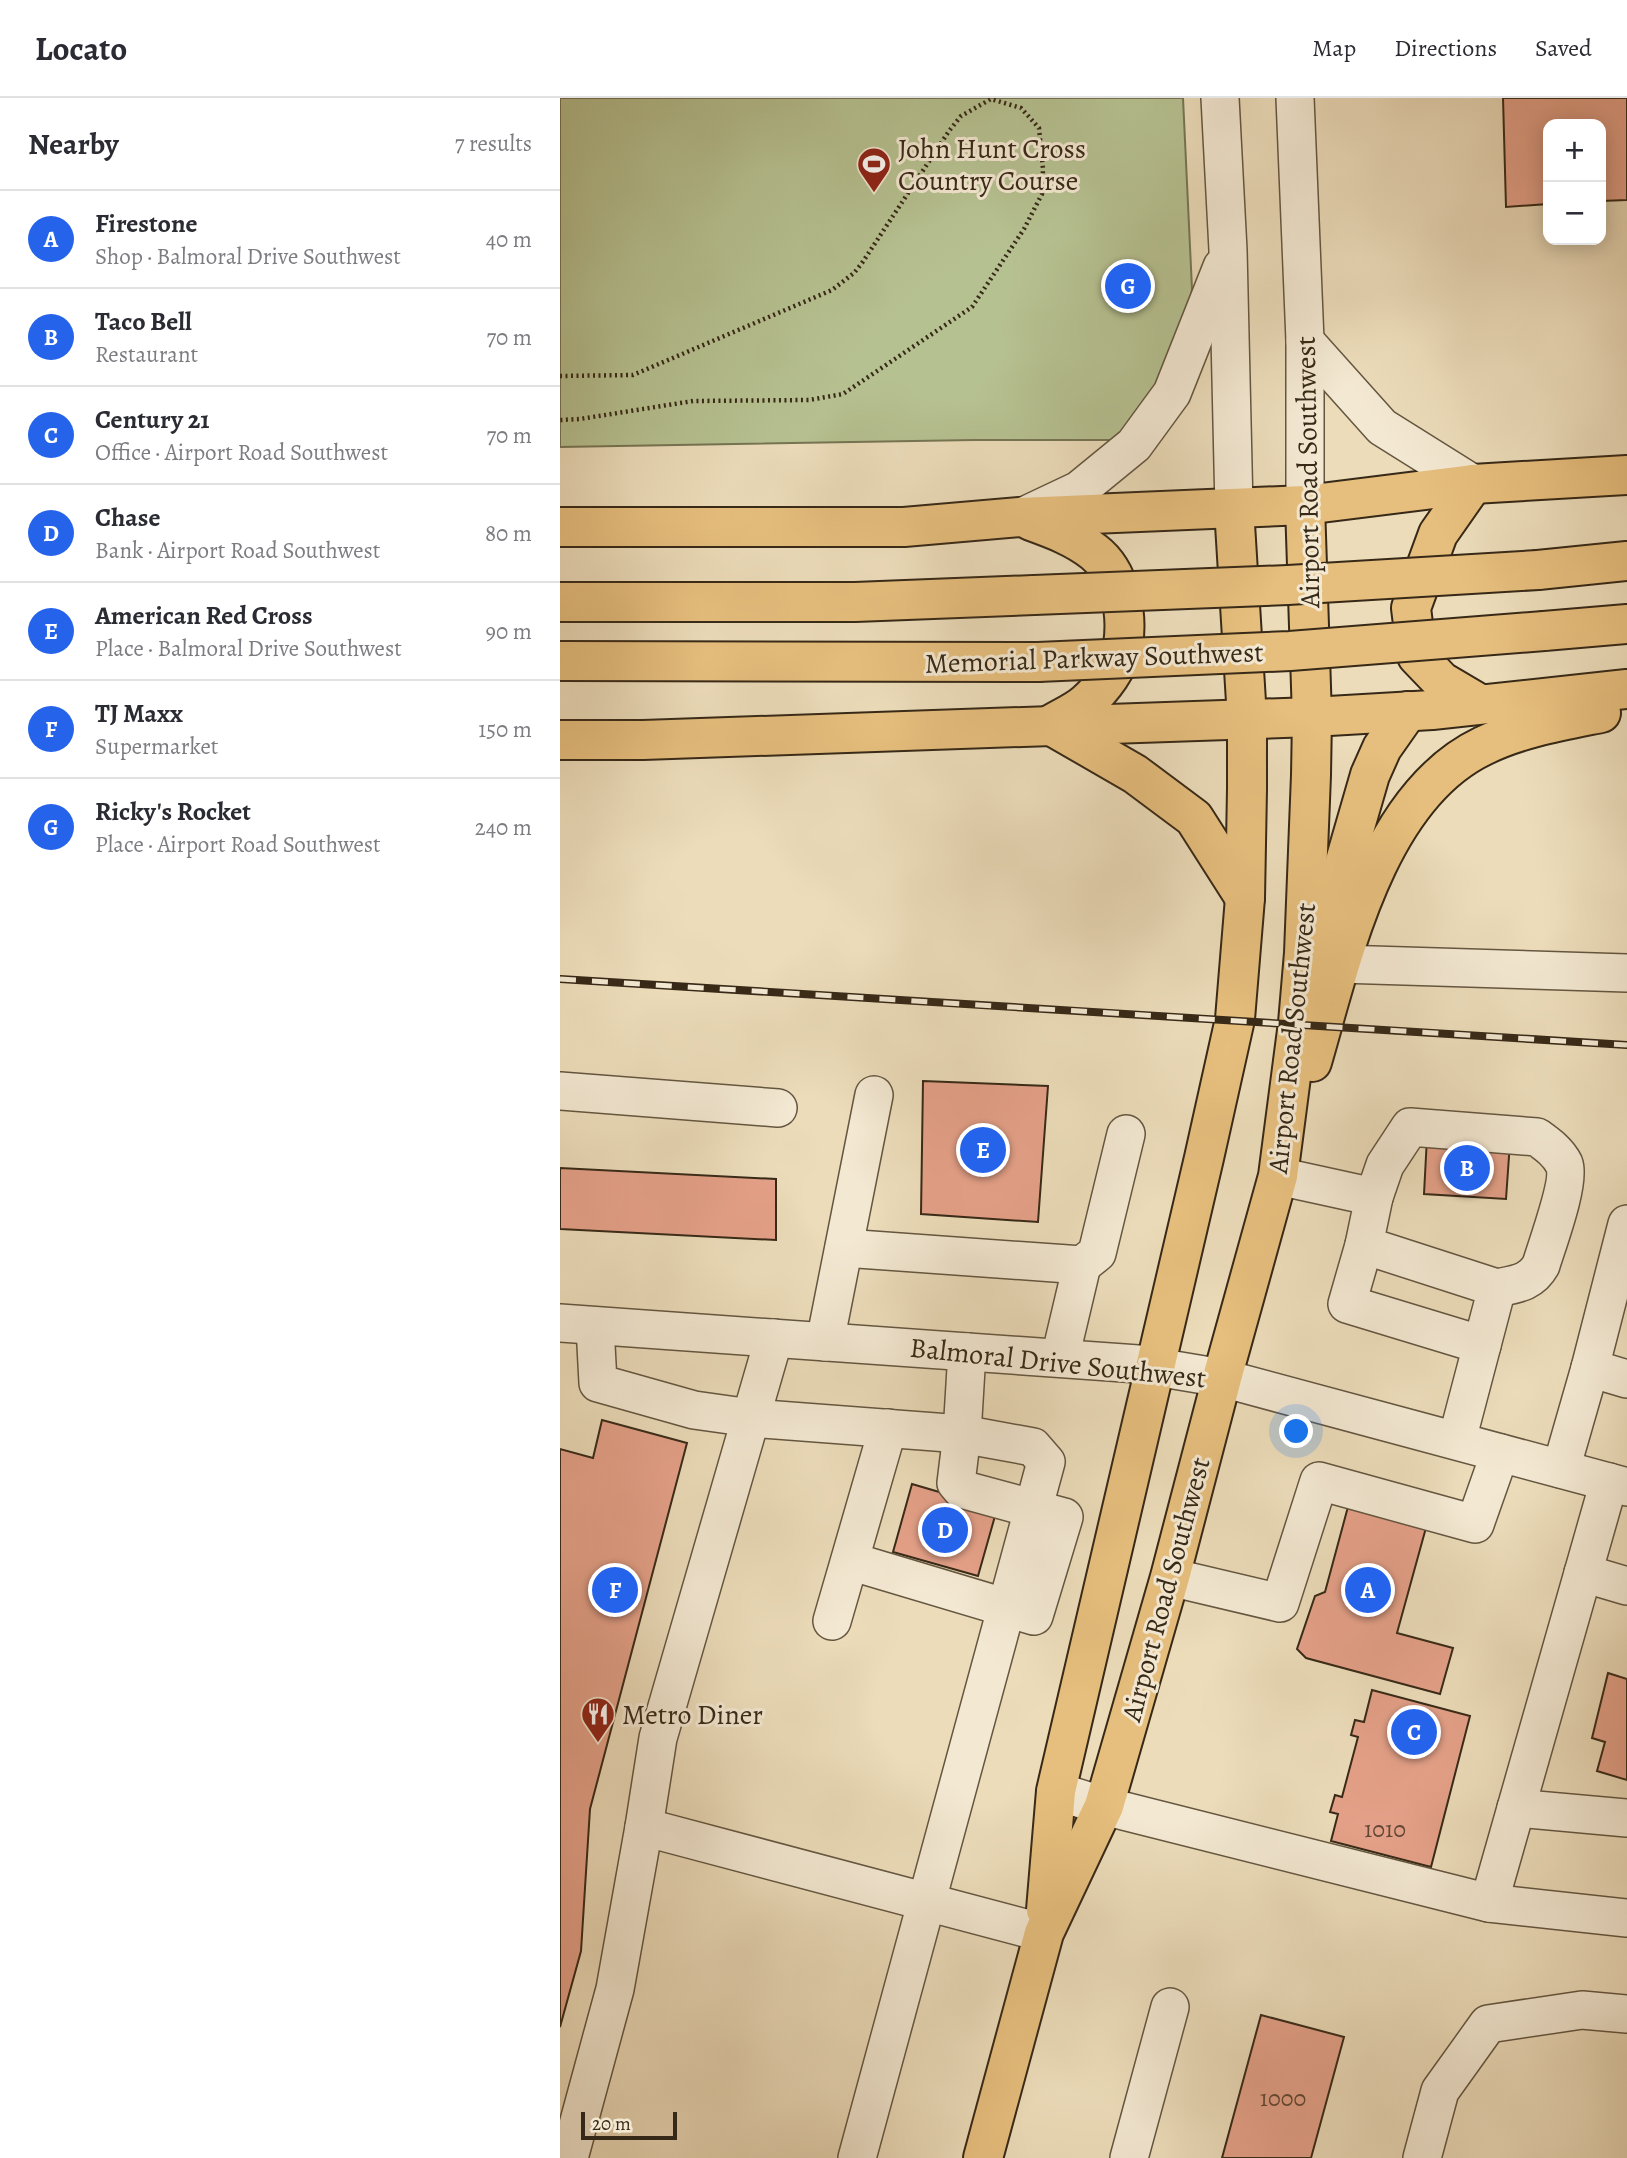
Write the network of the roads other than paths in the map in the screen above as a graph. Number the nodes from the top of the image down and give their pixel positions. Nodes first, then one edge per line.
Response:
1 (1220, 98) edge
2 (1298, 101) edge
3 (1228, 250) junction
4 (1305, 341) junction
5 (1627, 475) edge
6 (1473, 484) junction
7 (1305, 505) junction
8 (1234, 508) junction
9 (1020, 517) junction
10 (560, 527) edge
11 (1627, 561) edge
12 (560, 602) edge
13 (1627, 624) edge
14 (560, 661) edge
15 (1627, 689) edge
16 (1480, 704) junction
17 (1627, 707) edge
18 (1408, 711) junction
19 (1312, 717) junction
20 (1247, 718) junction
21 (1049, 725) junction
22 (560, 740) edge
23 (1245, 898) junction
24 (1340, 964) junction
25 (1627, 973) edge
26 (1298, 1023) junction
27 (560, 1091) edge
28 (874, 1095) dead end
29 (778, 1108) dead end
30 (1126, 1134) dead end
31 (1278, 1176) junction
32 (1374, 1197) junction
33 (1627, 1224) edge
34 (1364, 1245) junction
35 (844, 1248) junction
36 (1082, 1265) junction
37 (1497, 1288) junction
38 (578, 1324) edge
39 (774, 1338) junction
40 (825, 1342) junction
41 (1482, 1345) junction
42 (967, 1352) junction
43 (1060, 1358) junction
44 (1154, 1367) junction
45 (1590, 1368) junction
46 (1222, 1378) junction
47 (1627, 1379) edge
48 (751, 1418) junction
49 (888, 1428) junction
50 (962, 1434) junction
51 (1457, 1440) junction
52 (1500, 1453) junction
53 (1561, 1469) junction
54 (1618, 1485) edge
55 (1034, 1508) junction
56 (850, 1561) junction
57 (1583, 1573) junction
58 (1170, 1577) junction
59 (1627, 1586) edge
60 (1007, 1608) junction
61 (832, 1621) dead end
62 (1056, 1791) junction
63 (1104, 1806) junction
64 (1516, 1808) junction
65 (1627, 1818) edge
66 (645, 1827) junction
67 (927, 1902) junction
68 (1489, 1903) junction
69 (1627, 1918) edge
70 (1044, 1933) junction
71 (1170, 2007) dead end
72 (1627, 2014) edge
73 (569, 2158) edge
74 (857, 2158) edge
75 (983, 2158) edge
76 (1129, 2158) edge
77 (1422, 2158) edge

1 - 3 street, Airport Road Southwest
2 - 4 street, Airport Road Southwest
3 - 8 street, Airport Road Southwest
3 - 9 street
4 - 6 street
4 - 7 street, Airport Road Southwest
5 - 6 main road
6 - 7 main road
6 - 16 main road
7 - 8 main road
7 - 19 main road, Airport Road Southwest
8 - 9 main road
8 - 20 main road, Airport Road Southwest
9 - 10 main road
9 - 21 main road
11 - 12 main road, bridge
13 - 14 main road, Memorial Parkway Southwest, bridge
15 - 16 main road
16 - 18 main road
17 - 24 main road
18 - 19 main road
18 - 26 main road
19 - 20 main road
19 - 26 main road, Airport Road Southwest
20 - 21 main road
20 - 23 main road, Airport Road Southwest
21 - 22 main road
21 - 23 main road
23 - 44 main road, Airport Road Southwest
24 - 25 street
24 - 31 main road
26 - 31 main road, Airport Road Southwest
27 - 29 street
28 - 35 street
30 - 36 street
31 - 32 street
31 - 46 main road, Airport Road Southwest
32 - 34 street
32 - 37 street
33 - 45 street
34 - 37 street
34 - 41 street
35 - 36 street
35 - 40 street
36 - 43 street
37 - 41 street
38 - 39 street, Balmoral Drive Southwest
38 - 48 street
39 - 40 street, Balmoral Drive Southwest
39 - 48 street
40 - 42 street, Balmoral Drive Southwest
41 - 51 street
42 - 43 street, Balmoral Drive Southwest
42 - 50 street
43 - 44 street, Balmoral Drive Southwest
44 - 46 street, Balmoral Drive Southwest
44 - 62 main road, Airport Road Southwest
45 - 47 street
45 - 53 street
46 - 51 street, Balmoral Drive Southwest
46 - 58 main road, Airport Road Southwest
48 - 49 street
48 - 66 street
49 - 50 street
49 - 56 street
50 - 55 street
50 - 55 street
51 - 52 street, Balmoral Drive Southwest
52 - 53 street, Balmoral Drive Southwest
52 - 58 street
53 - 54 street, Balmoral Drive Southwest
54 - 57 street
55 - 60 street
56 - 60 street
56 - 61 street
57 - 59 street
57 - 64 street
58 - 63 main road, Airport Road Southwest
60 - 67 street
62 - 63 street
62 - 70 main road, Airport Road Southwest
63 - 68 street
63 - 70 main road, Airport Road Southwest
64 - 65 street
64 - 68 street
66 - 67 street
66 - 73 street
67 - 70 street
67 - 74 street
68 - 69 street
70 - 75 main road, Airport Road Southwest
71 - 76 street
72 - 77 street

